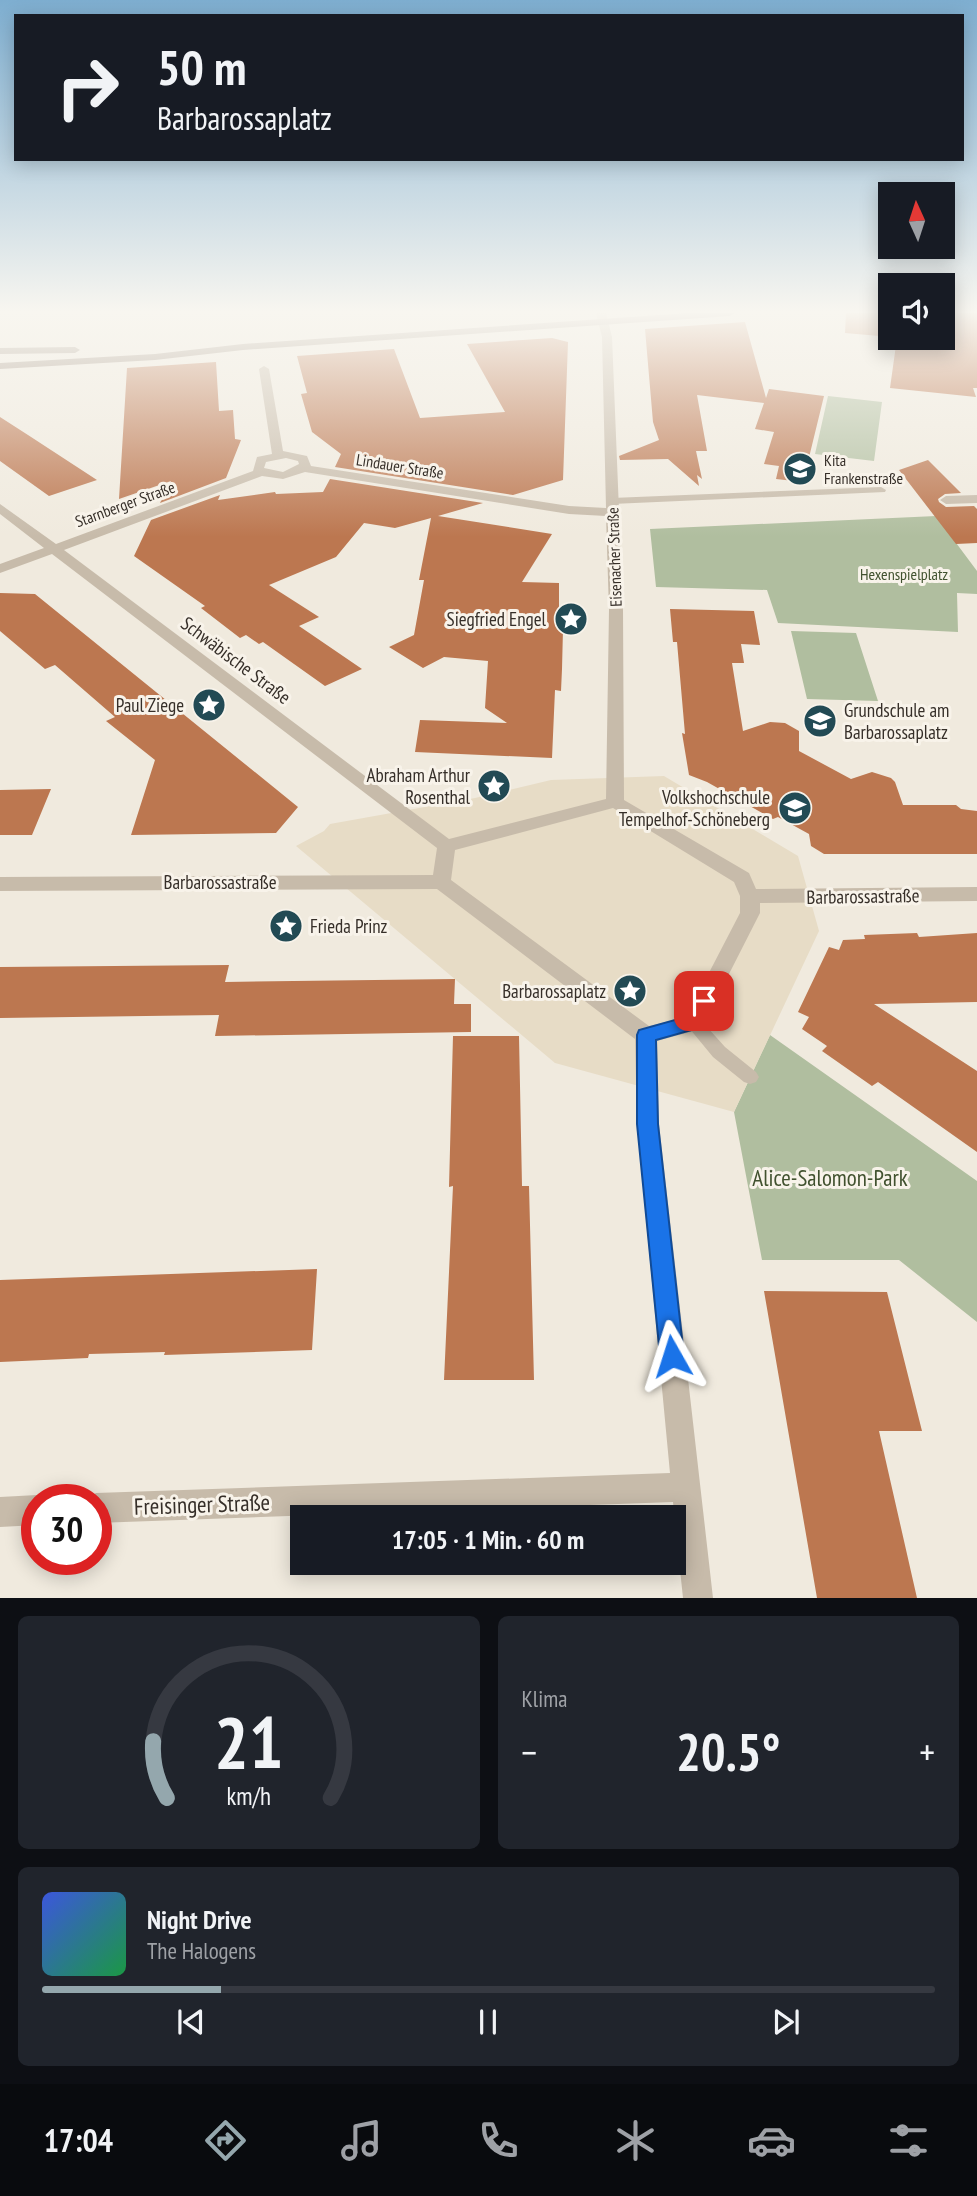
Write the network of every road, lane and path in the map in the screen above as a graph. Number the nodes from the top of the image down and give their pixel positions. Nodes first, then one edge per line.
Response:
1 (267, 388) edge
2 (608, 388) edge
3 (278, 454) junction
4 (303, 468) junction
5 (262, 472) junction
6 (881, 490) dead end
7 (977, 499) edge
8 (946, 500) dead end
9 (612, 506) junction
10 (0, 508) edge
11 (54, 549) junction
12 (0, 569) edge
13 (615, 802) junction
14 (446, 846) junction
15 (441, 881) junction
16 (0, 884) edge
17 (977, 894) edge
18 (750, 897) junction
19 (692, 1023) junction
20 (646, 1035) junction
21 (750, 1077) dead end
22 (686, 1487) junction
23 (112, 1507) edge
24 (21, 1511) edge
25 (0, 1512) edge
26 (698, 1598) edge

1 - 3 street
2 - 9 street, Eisenacher Straße
3 - 4 street, Lindauer Straße
3 - 5 street, Starnberger Straße
4 - 5 street, Starnberger Straße
4 - 9 street, Lindauer Straße
5 - 11 street, Starnberger Straße
6 - 9 lane
7 - 8 street
9 - 13 street, Eisenacher Straße
10 - 11 street, Schwäbische Straße
11 - 12 street, Starnberger Straße
11 - 14 street, Schwäbische Straße
13 - 14 street
13 - 18 street
14 - 15 street
15 - 16 street, Barbarossastraße
15 - 20 street
17 - 18 street, Barbarossastraße
18 - 19 street
19 - 20 street
19 - 21 lane
20 - 22 street
22 - 23 street, Freisinger Straße
22 - 26 street
24 - 25 street

